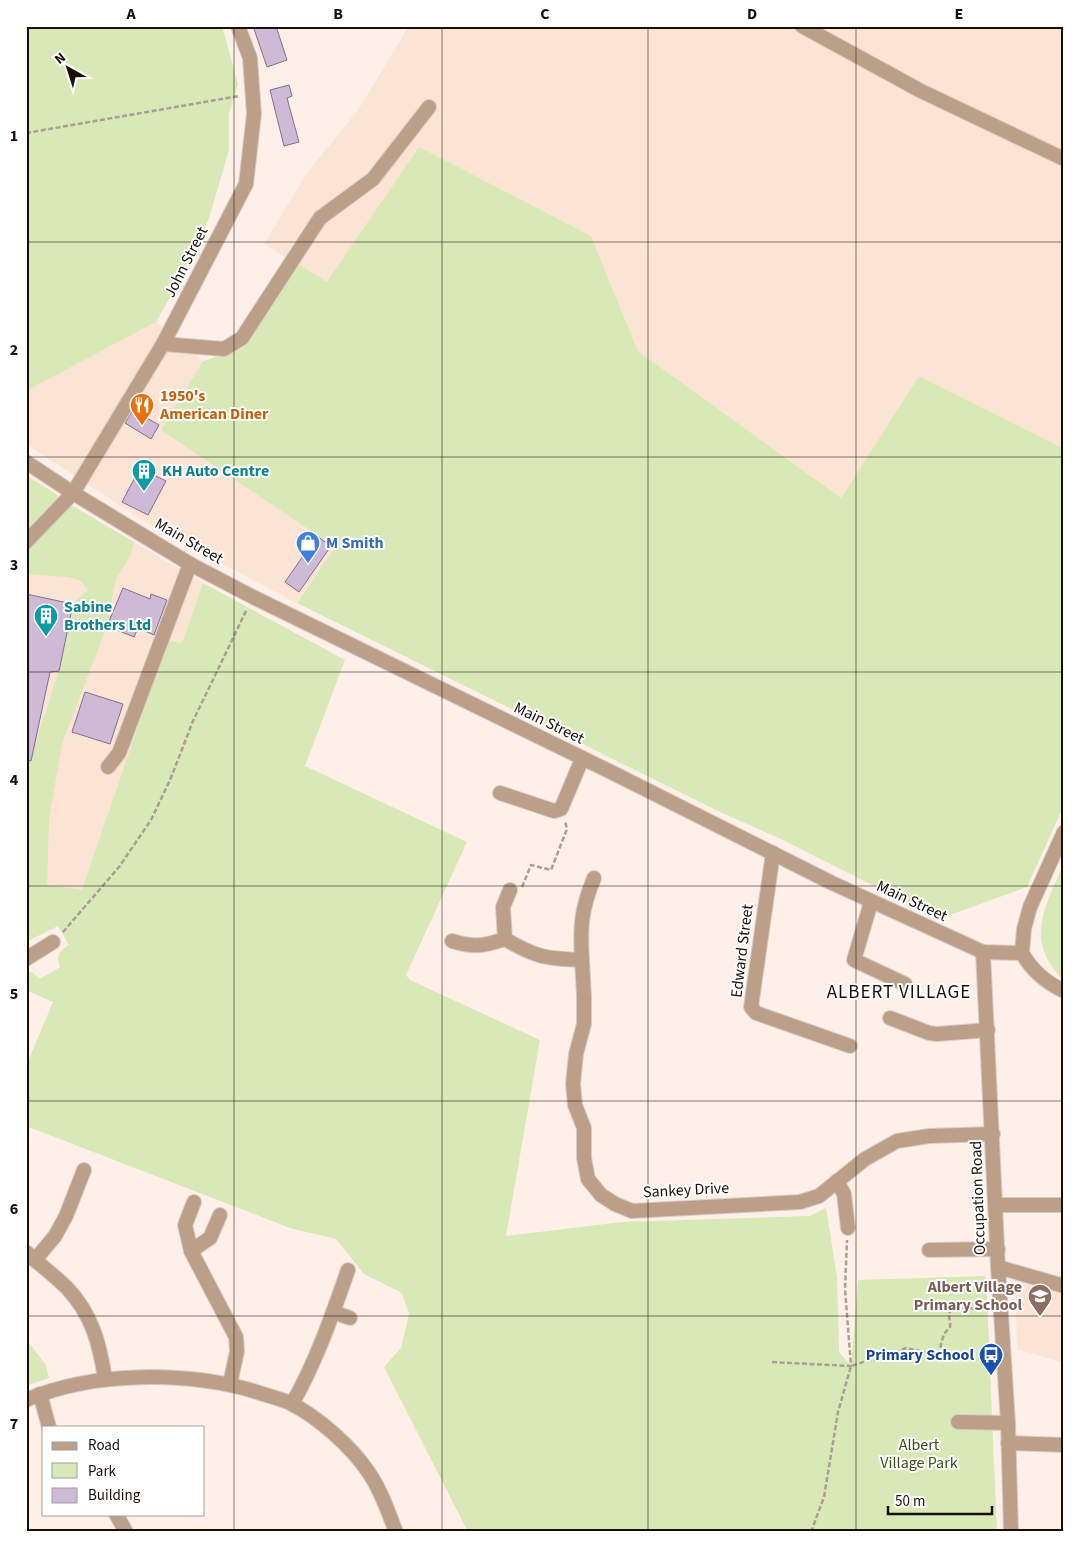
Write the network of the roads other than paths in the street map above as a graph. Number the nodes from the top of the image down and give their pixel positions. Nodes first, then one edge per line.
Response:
1 (238, 26) edge
2 (802, 26) edge
3 (429, 107) dead end
4 (1064, 159) edge
5 (163, 344) junction
6 (26, 462) edge
7 (73, 493) junction
8 (26, 542) edge
9 (190, 564) junction
10 (582, 759) junction
11 (108, 768) dead end
12 (500, 793) dead end
13 (1064, 832) edge
14 (773, 853) junction
15 (594, 878) dead end
16 (510, 890) road end
17 (871, 902) junction
18 (505, 939) junction
19 (452, 941) dead end
20 (53, 942) road end
21 (983, 952) junction
22 (1022, 953) junction
23 (26, 959) edge
24 (582, 960) junction
25 (905, 984) dead end
26 (1064, 991) edge
27 (890, 1018) dead end
28 (988, 1030) junction
29 (850, 1046) dead end
30 (992, 1134) junction
31 (84, 1170) dead end
32 (837, 1181) junction
33 (194, 1202) dead end
34 (996, 1205) junction
35 (1064, 1205) edge
36 (220, 1215) dead end
37 (848, 1228) road end
38 (998, 1249) junction
39 (929, 1250) dead end
40 (191, 1251) junction
41 (31, 1256) edge
42 (998, 1267) junction
43 (348, 1270) dead end
44 (1064, 1286) edge
45 (334, 1312) junction
46 (350, 1318) dead end
47 (105, 1379) junction
48 (230, 1384) junction
49 (40, 1394) junction
50 (26, 1400) edge
51 (292, 1404) junction
52 (958, 1422) dead end
53 (1008, 1424) junction
54 (49, 1426) edge
55 (1008, 1443) junction
56 (1064, 1445) edge
57 (117, 1516) edge
58 (126, 1532) edge
59 (396, 1532) edge
60 (1011, 1532) edge

1 - 5 street, John Street
2 - 4 street
3 - 5 street
5 - 7 street, John Street
6 - 7 street, Main Street
7 - 8 street, John Street
7 - 9 street, Main Street
9 - 10 street, Main Street
9 - 11 street
10 - 12 street
10 - 14 street, Main Street
13 - 22 street
14 - 17 street, Main Street
14 - 29 street, Edward Street
15 - 24 street, Sankey Drive
16 - 18 street
17 - 21 street, Main Street
17 - 25 street
18 - 19 street
18 - 24 street
20 - 23 street
21 - 22 street, Main Street
21 - 28 street, Occupation Road
22 - 26 street
24 - 32 street, Sankey Drive
27 - 28 street
28 - 30 street, Occupation Road
30 - 32 street, Sankey Drive
30 - 34 street, Occupation Road
31 - 41 street
32 - 37 street
33 - 40 street
34 - 35 street
34 - 38 street, Occupation Road
36 - 40 street
38 - 39 street
38 - 42 street, Occupation Road
40 - 48 street
41 - 47 street
42 - 44 street
42 - 53 street, Occupation Road
43 - 45 street
45 - 46 street
45 - 51 street
47 - 48 street
47 - 49 street
48 - 51 street
49 - 50 street
49 - 54 street
51 - 59 street
52 - 53 street
53 - 55 street, Occupation Road
55 - 56 street
55 - 60 street, Occupation Road
57 - 58 street

